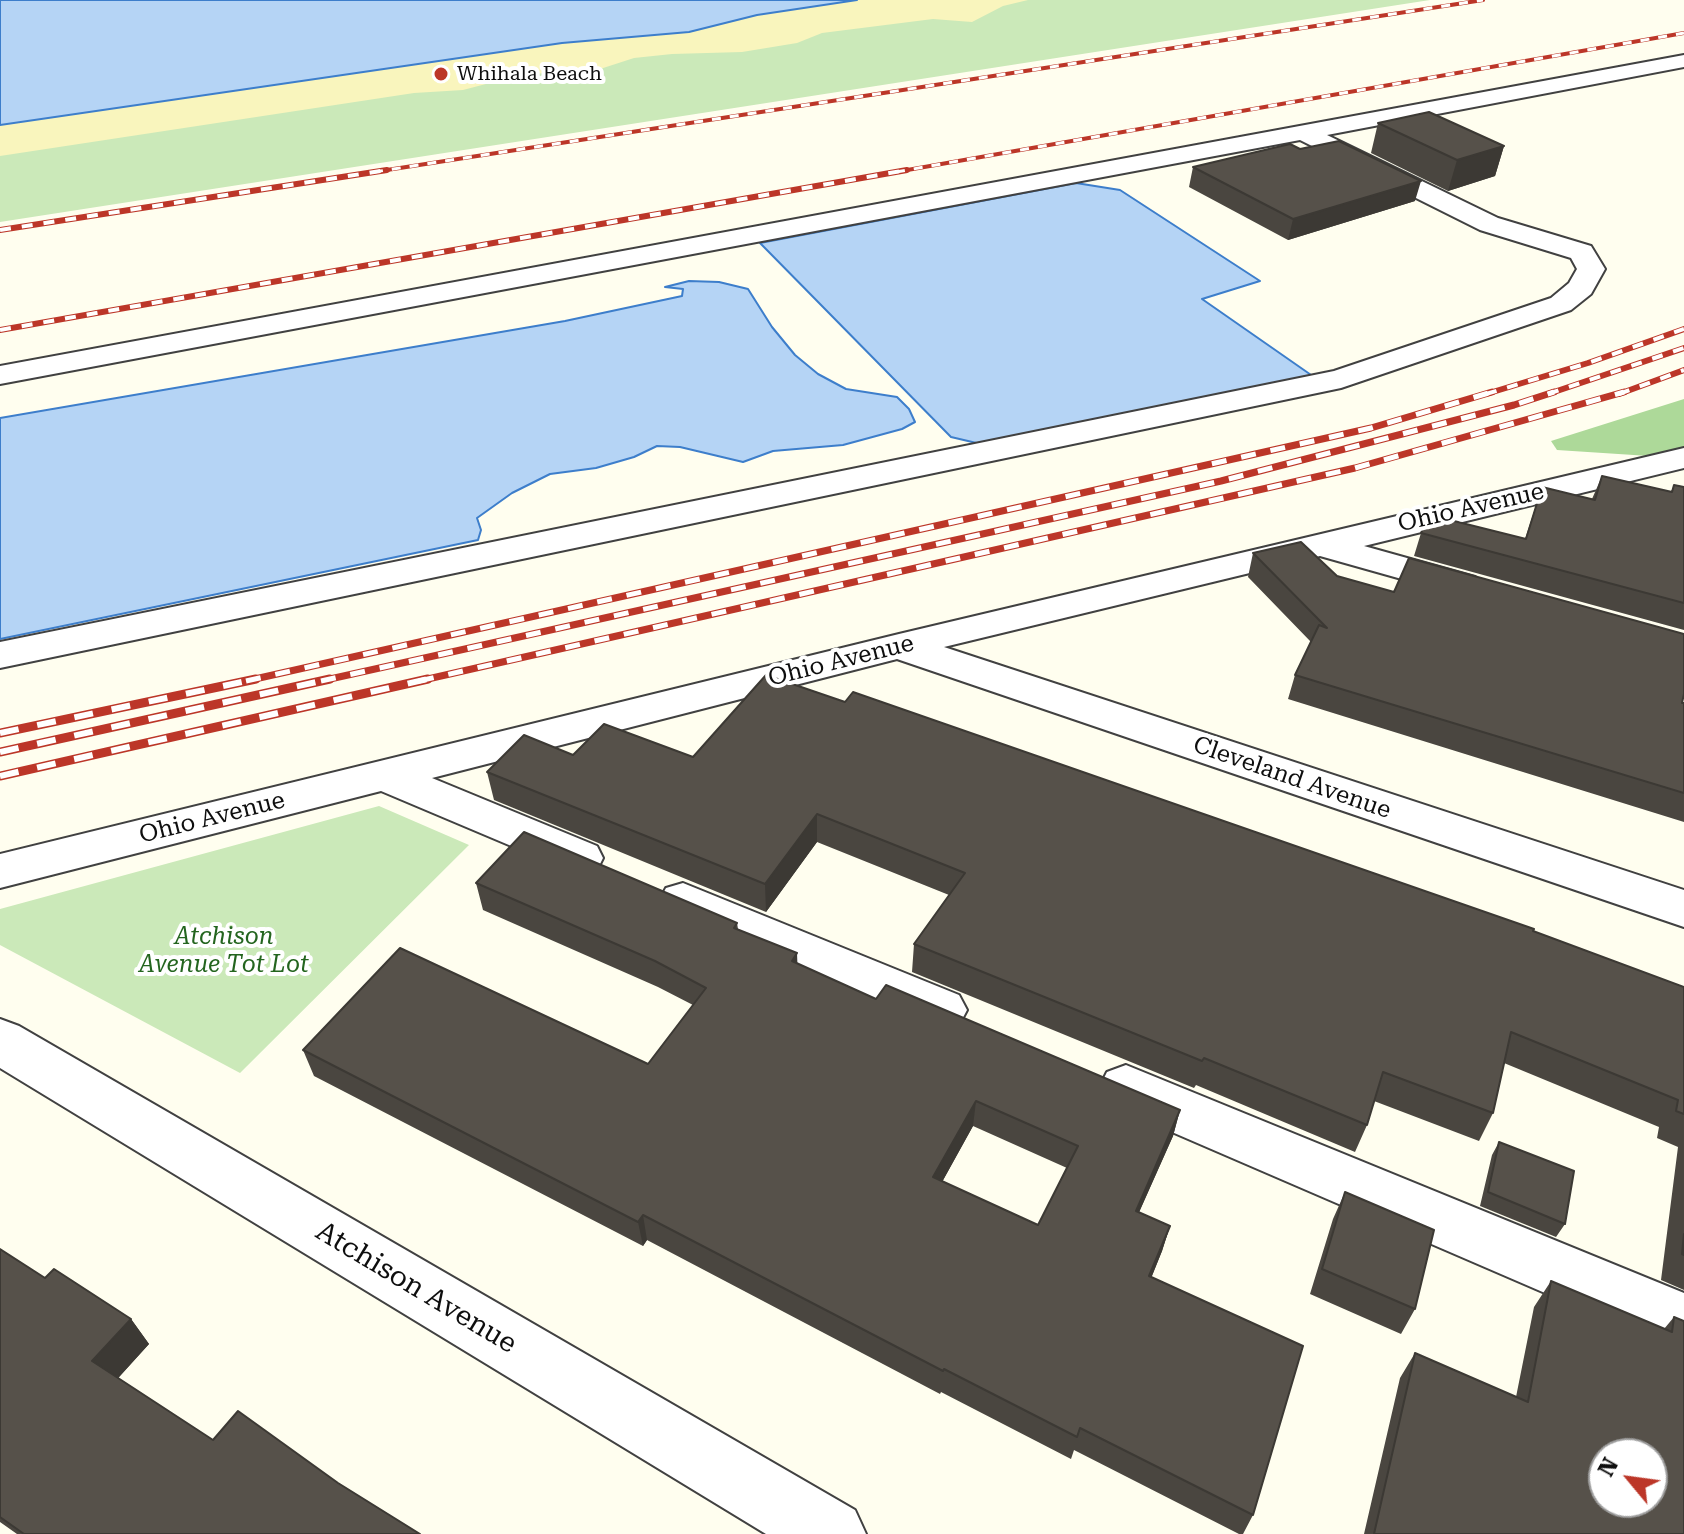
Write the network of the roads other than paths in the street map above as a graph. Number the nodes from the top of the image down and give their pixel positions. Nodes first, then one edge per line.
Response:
1 (1684, 61) edge
2 (1303, 132) junction
3 (0, 375) edge
4 (1680, 461) edge
5 (1317, 544) junction
6 (1501, 595) edge
7 (899, 646) junction
8 (0, 655) edge
9 (384, 775) junction
10 (0, 871) edge
11 (1684, 909) edge
12 (983, 1027) edge
13 (0, 1041) edge
14 (1085, 1071) edge
15 (1684, 1323) edge
16 (831, 1534) edge

1 - 2 street
2 - 3 street
2 - 8 street
4 - 5 street, Ohio Avenue
5 - 6 street
5 - 7 street, Ohio Avenue
7 - 9 street, Ohio Avenue
7 - 11 street, Cleveland Avenue
9 - 10 street, Ohio Avenue
9 - 12 street
13 - 16 street, Atchison Avenue
14 - 15 street

